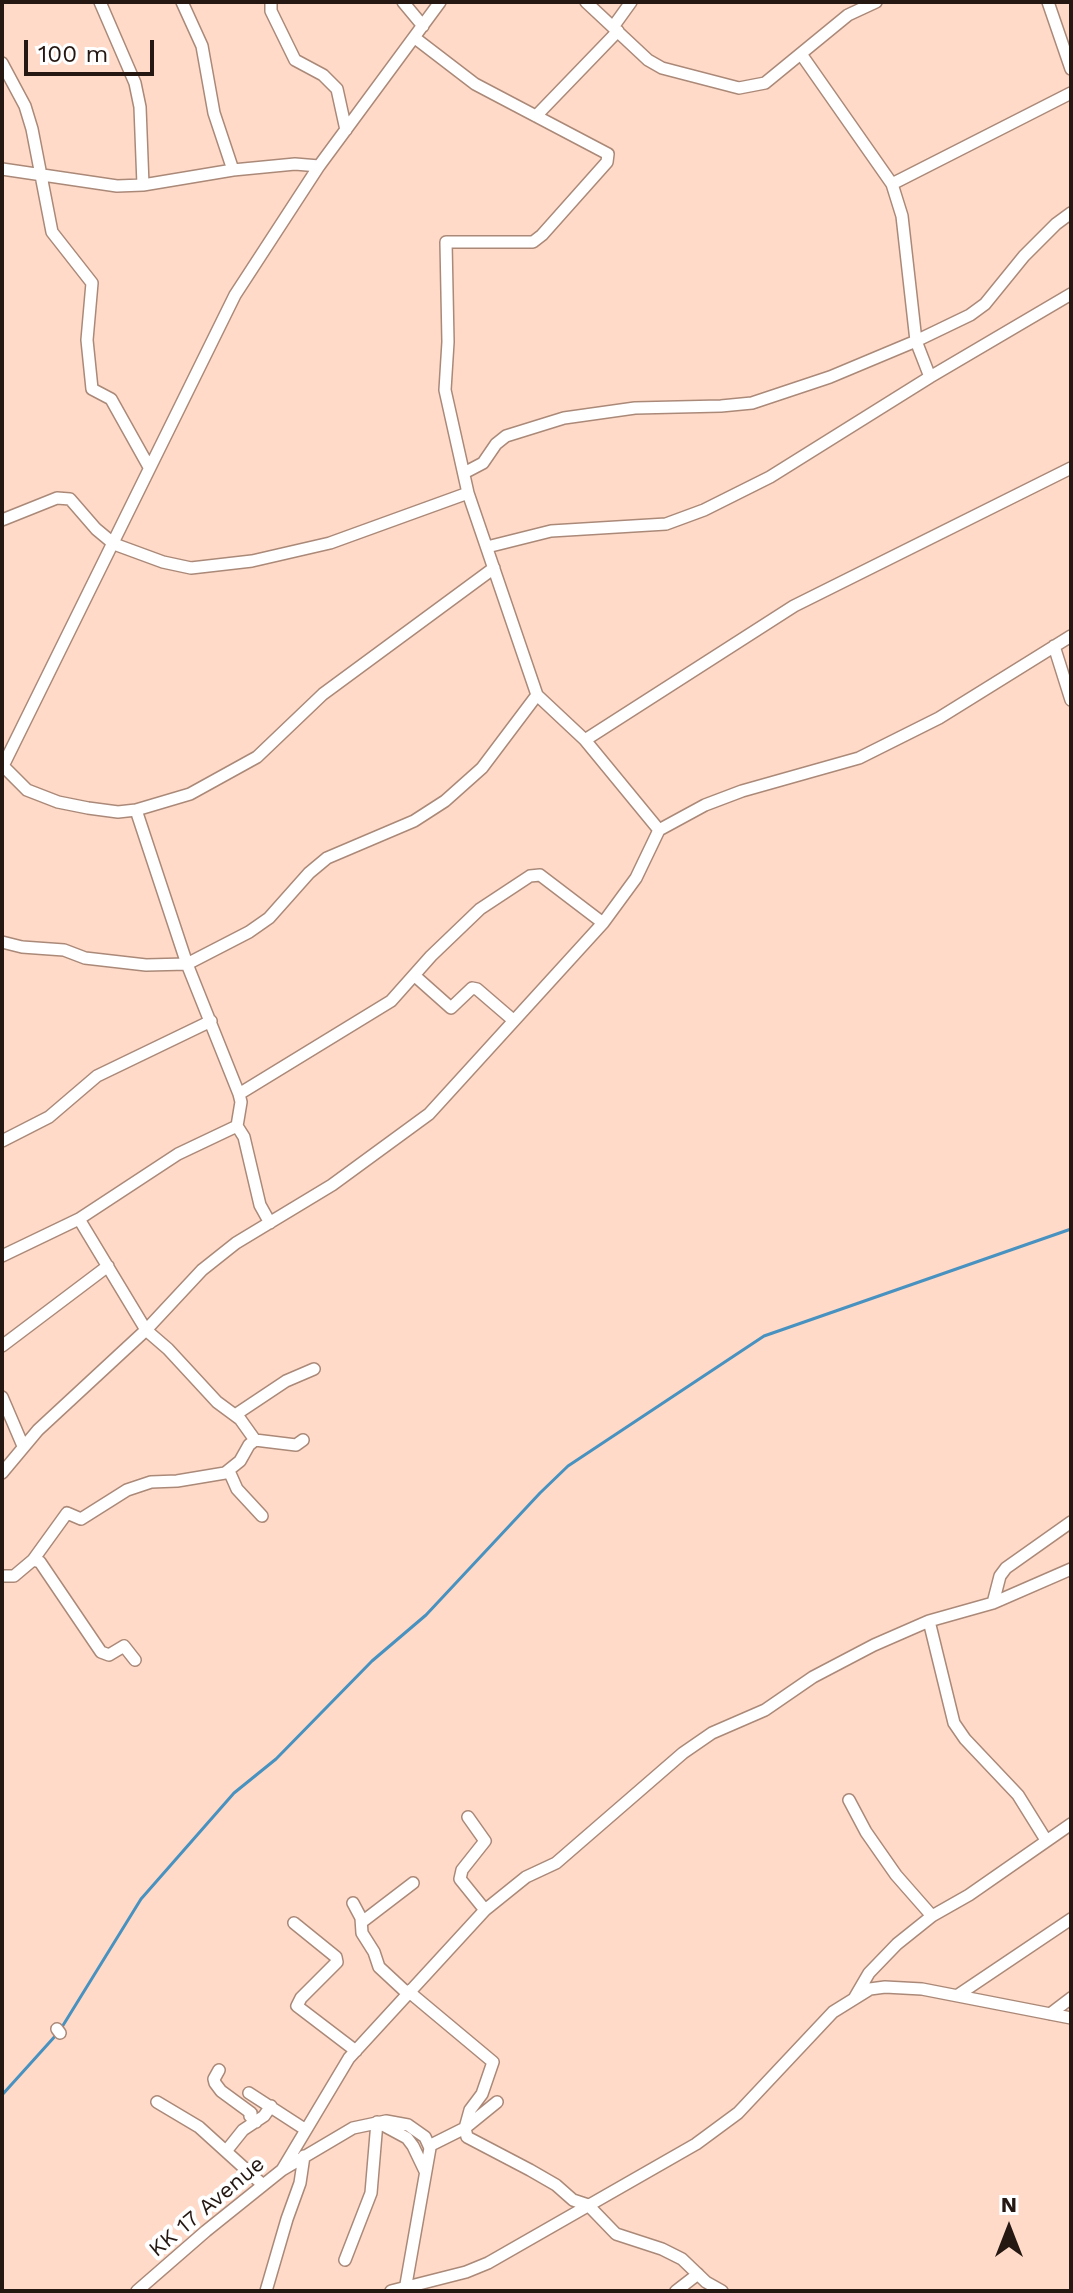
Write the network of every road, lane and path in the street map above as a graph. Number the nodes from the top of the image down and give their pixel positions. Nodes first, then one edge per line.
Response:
1 (100, 2) edge
2 (182, 2) edge
3 (403, 2) edge
4 (440, 2) edge
5 (586, 2) edge
6 (631, 2) edge
7 (876, 2) edge
8 (1048, 2) edge
9 (270, 3) edge
10 (423, 26) junction
11 (616, 29) junction
12 (415, 38) junction
13 (801, 54) junction
14 (2, 63) edge
15 (1071, 69) edge
16 (1071, 93) edge
17 (536, 116) junction
18 (346, 130) junction
19 (319, 166) junction
20 (2, 169) edge
21 (233, 170) junction
22 (40, 175) junction
23 (892, 184) junction
24 (143, 185) junction
25 (1071, 213) edge
26 (1071, 294) edge
27 (916, 341) junction
28 (930, 377) junction
29 (149, 467) junction
30 (1071, 468) edge
31 (464, 473) junction
32 (468, 493) junction
33 (2, 520) edge
34 (114, 544) junction
35 (487, 547) junction
36 (494, 568) junction
37 (1071, 636) edge
38 (1054, 646) junction
39 (537, 695) junction
40 (1071, 700) edge
41 (585, 740) junction
42 (2, 766) edge
43 (136, 810) junction
44 (659, 830) junction
45 (603, 923) junction
46 (2, 942) edge
47 (187, 964) junction
48 (415, 976) junction
49 (513, 1020) junction
50 (211, 1021) junction
51 (239, 1094) junction
52 (237, 1126) junction
53 (2, 1141) edge
54 (79, 1219) junction
55 (270, 1223) junction
56 (2, 1256) edge
57 (108, 1266) junction
58 (146, 1330) junction
59 (2, 1346) edge
60 (314, 1369) dead end
61 (2, 1397) edge
62 (235, 1415) junction
63 (255, 1440) junction
64 (303, 1440) dead end
65 (23, 1446) junction
66 (229, 1471) junction
67 (2, 1473) edge
68 (262, 1516) dead end
69 (1071, 1522) edge
70 (33, 1560) junction
71 (1071, 1569) edge
72 (2, 1576) edge
73 (993, 1603) junction
74 (929, 1621) junction
75 (135, 1660) dead end
76 (849, 1800) dead end
77 (468, 1817) dead end
78 (1071, 1824) edge
79 (1046, 1840) junction
80 (413, 1883) dead end
81 (353, 1903) dead end
82 (485, 1910) junction
83 (932, 1916) junction
84 (1071, 1919) edge
85 (362, 1922) junction
86 (294, 1923) dead end
87 (407, 1992) junction
88 (958, 1995) junction
89 (1071, 1998) edge
90 (854, 1999) junction
91 (1050, 2014) junction
92 (1071, 2018) edge
93 (356, 2051) junction
94 (219, 2070) dead end
95 (249, 2093) dead end
96 (157, 2102) dead end
97 (497, 2102) dead end
98 (271, 2106) junction
99 (256, 2122) junction
100 (377, 2122) junction
101 (303, 2128) dead end
102 (465, 2128) junction
103 (429, 2146) junction
104 (227, 2150) junction
105 (304, 2156) junction
106 (282, 2170) junction
107 (427, 2174) junction
108 (263, 2185) junction
109 (588, 2205) junction
110 (345, 2260) dead end
111 (698, 2274) junction
112 (405, 2289) edge
113 (137, 2291) edge
114 (266, 2291) edge
115 (391, 2291) edge
116 (676, 2291) edge
117 (722, 2291) edge

1 - 24 street
2 - 21 street
3 - 10 street
4 - 10 street
5 - 11 street
6 - 11 street
7 - 13 street
8 - 15 street
9 - 18 street
10 - 12 street
11 - 13 street
11 - 17 street
12 - 17 street
12 - 18 street
13 - 23 street
14 - 22 street
16 - 23 street
17 - 31 street
18 - 19 street
19 - 21 street
19 - 29 street
20 - 22 street
21 - 24 street
22 - 24 street
22 - 29 street
23 - 27 street
25 - 27 street
26 - 28 street
27 - 28 street
27 - 31 street
28 - 35 street
29 - 34 street
30 - 41 street
31 - 32 street
32 - 34 street
32 - 35 street
33 - 34 street
34 - 42 street
35 - 36 street
36 - 39 street
36 - 43 street
37 - 38 street
38 - 40 street
38 - 44 street
39 - 41 street
39 - 47 street
41 - 44 street
42 - 43 street
43 - 47 street
44 - 45 street
45 - 48 street
45 - 49 street
46 - 47 street
47 - 50 street
48 - 49 street
48 - 51 street
49 - 55 street
50 - 51 street
50 - 53 street
51 - 52 street
52 - 54 street
52 - 55 street
54 - 56 street
54 - 57 street
55 - 58 street
57 - 58 street
57 - 59 street
58 - 62 street
58 - 65 street
60 - 62 street
61 - 65 street
62 - 63 street
63 - 64 street
63 - 66 street
65 - 67 street
66 - 68 street
66 - 70 street
69 - 73 street
70 - 72 street
70 - 75 street
71 - 73 street
73 - 74 street
74 - 79 street
74 - 82 street
76 - 83 street
77 - 82 street
78 - 79 street
79 - 83 street
80 - 85 street
81 - 85 street
82 - 87 street
83 - 90 street
84 - 88 street
85 - 87 street
86 - 93 street
87 - 93 street
87 - 102 street
88 - 90 street
88 - 91 street
89 - 91 street
90 - 109 street
91 - 92 street
93 - 106 street
94 - 99 street
95 - 98 street
96 - 104 street
97 - 102 street
98 - 99 street
98 - 101 street
99 - 104 street
100 - 103 street
100 - 105 street, KK 17 Avenue
100 - 107 street
100 - 110 street
102 - 103 street
102 - 109 street
103 - 107 street
104 - 108 street
105 - 106 street, KK 17 Avenue
105 - 114 street
106 - 108 street, KK 17 Avenue
107 - 112 street
108 - 113 street, KK 17 Avenue
109 - 111 street
109 - 112 street
111 - 116 street
111 - 117 street
112 - 115 street

